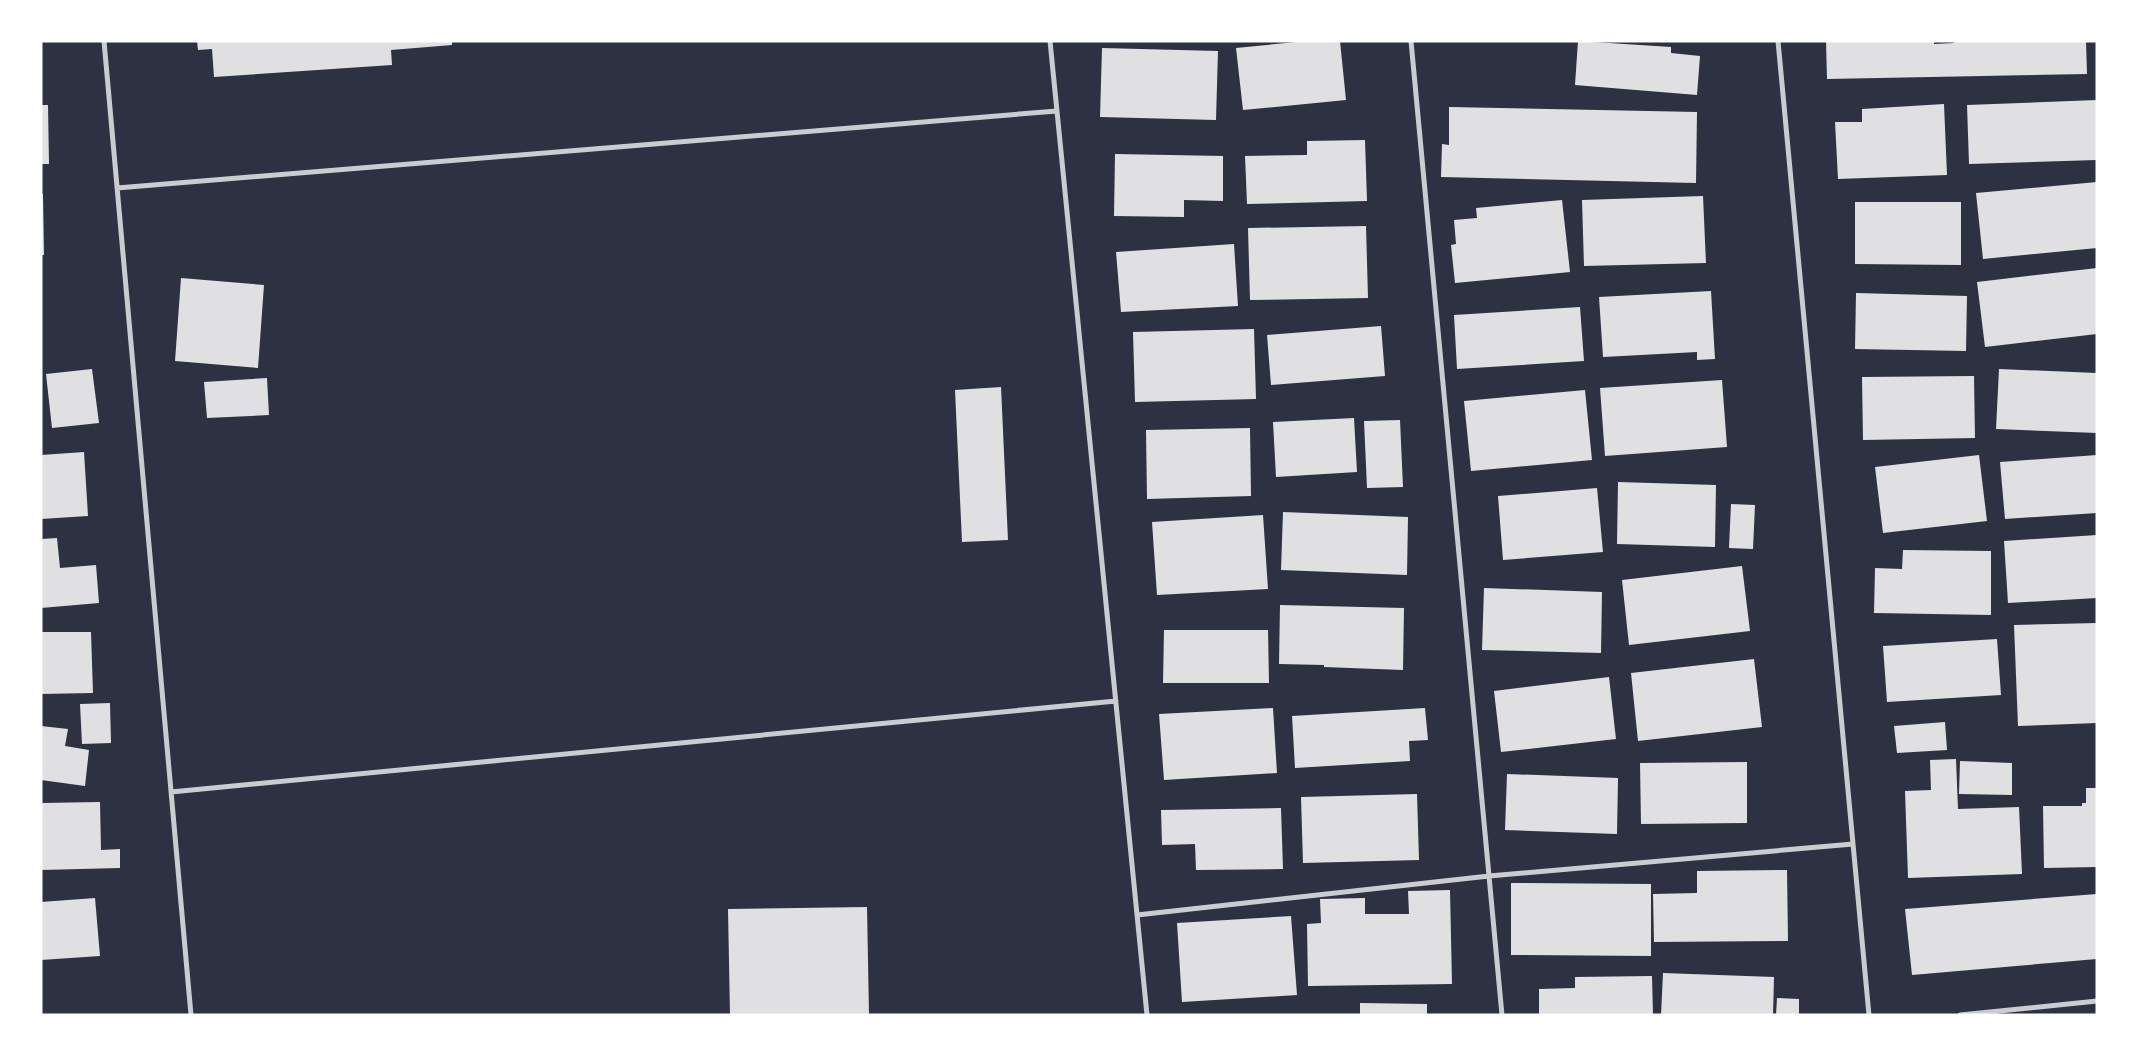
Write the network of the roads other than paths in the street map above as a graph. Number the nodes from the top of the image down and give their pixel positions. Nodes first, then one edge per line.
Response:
1 (104, 41) edge
2 (1050, 41) edge
3 (1411, 41) edge
4 (1778, 41) edge
5 (1057, 111) junction
6 (117, 188) junction
7 (1116, 701) junction
8 (172, 792) junction
9 (1853, 844) junction
10 (1489, 876) junction
11 (1137, 915) junction
12 (2097, 1001) edge
13 (191, 1015) edge
14 (1147, 1015) edge
15 (1502, 1015) edge
16 (1869, 1015) edge
17 (1960, 1015) edge

1 - 6 street
2 - 5 street
3 - 10 street
4 - 9 street
5 - 6 street
5 - 7 street
6 - 8 street
7 - 8 street
7 - 11 street
8 - 13 street
9 - 10 street
9 - 16 street
10 - 11 street
10 - 15 street
11 - 14 street
12 - 17 street

